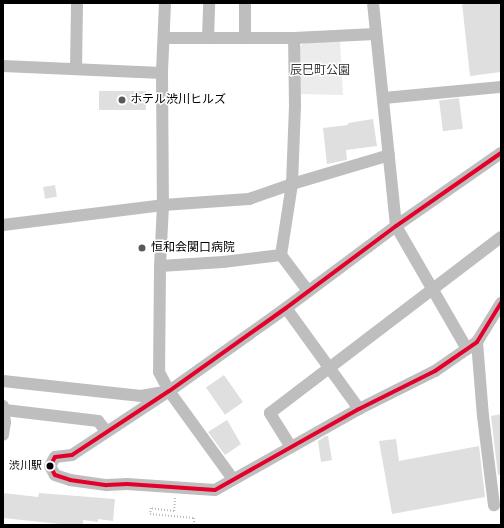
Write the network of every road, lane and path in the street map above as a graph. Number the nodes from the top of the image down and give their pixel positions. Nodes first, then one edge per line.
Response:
1 (77, 3) edge
2 (165, 3) edge
3 (209, 3) edge
4 (245, 3) edge
5 (373, 3) edge
6 (375, 34) junction
7 (164, 38) junction
8 (208, 38) junction
9 (245, 38) junction
10 (294, 38) junction
11 (3, 66) edge
12 (76, 69) junction
13 (162, 73) junction
14 (501, 88) edge
15 (384, 98) junction
16 (500, 154) edge
17 (389, 155) junction
18 (292, 184) junction
19 (162, 205) junction
20 (3, 225) edge
21 (396, 226) junction
22 (501, 237) edge
23 (281, 255) junction
24 (160, 266) junction
25 (432, 289) junction
26 (308, 291) junction
27 (501, 303) edge
28 (286, 308) junction
29 (477, 342) junction
30 (467, 349) junction
31 (329, 368) junction
32 (3, 381) edge
33 (169, 391) junction
34 (4, 408) edge
35 (358, 409) junction
36 (106, 431) junction
37 (3, 435) edge
38 (291, 447) junction
39 (233, 479) junction
40 (494, 505) dead end
41 (174, 511) dead end
42 (194, 525) edge

1 - 12 street
2 - 7 street
3 - 8 street
4 - 9 street
5 - 6 street
6 - 10 street
6 - 15 street
7 - 8 street
7 - 13 street
8 - 9 street
9 - 10 street
10 - 18 street
11 - 12 street
12 - 13 street
13 - 19 street
14 - 15 street
15 - 17 street
16 - 21 street
17 - 18 street
17 - 21 street
18 - 19 street
18 - 23 street
19 - 20 street
19 - 24 street
21 - 25 street
21 - 26 street
22 - 25 street
23 - 24 street
23 - 26 street
24 - 33 street
25 - 30 street
25 - 31 street
26 - 28 street
27 - 29 street
28 - 31 street
28 - 33 street
29 - 30 street
29 - 40 street
30 - 35 street
31 - 35 street
31 - 38 street
32 - 33 street
33 - 36 street
33 - 39 street
34 - 36 street
34 - 37 street
35 - 38 street
36 - 39 street
38 - 39 street
41 - 42 path

